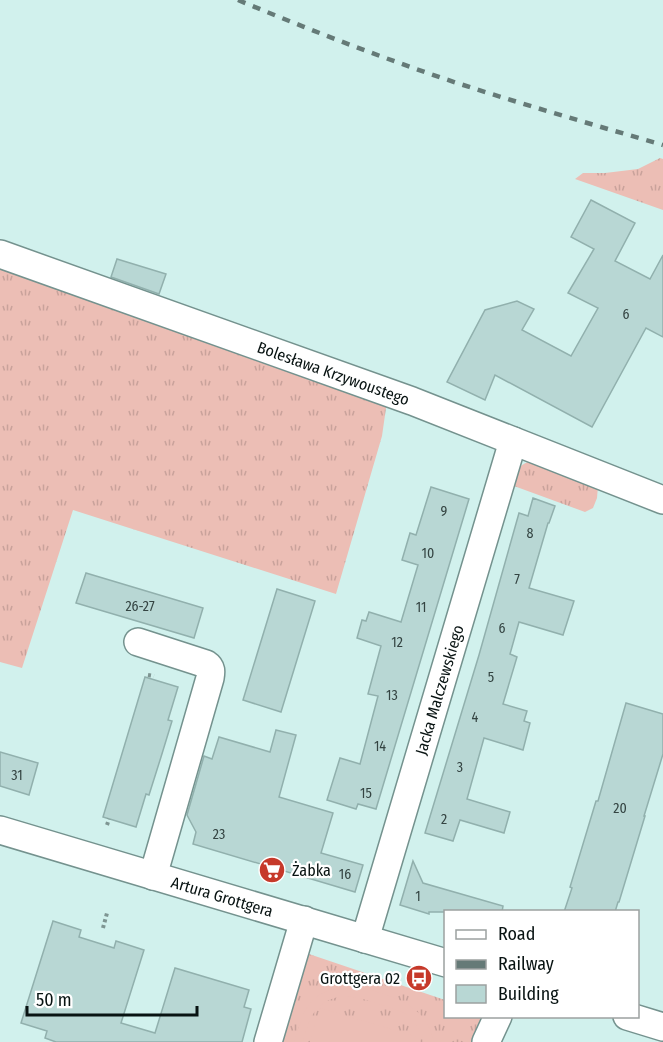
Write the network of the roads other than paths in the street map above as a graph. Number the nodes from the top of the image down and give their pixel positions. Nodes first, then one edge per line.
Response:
1 (0, 254) edge
2 (513, 441) junction
3 (663, 500) edge
4 (138, 642) dead end
5 (0, 830) edge
6 (153, 876) junction
7 (304, 920) junction
8 (365, 939) junction
9 (444, 962) edge
10 (498, 1018) edge
11 (631, 1018) edge
12 (663, 1027) edge
13 (268, 1042) edge
14 (486, 1042) edge

1 - 2 street, Bolesława Krzywoustego
2 - 3 street, Bolesława Krzywoustego
2 - 8 street, Jacka Malczewskiego
4 - 6 street
5 - 6 street, Artura Grottgera
6 - 7 street, Artura Grottgera
7 - 8 street, Artura Grottgera
7 - 13 street
8 - 9 street, Artura Grottgera
10 - 14 street
11 - 12 street

